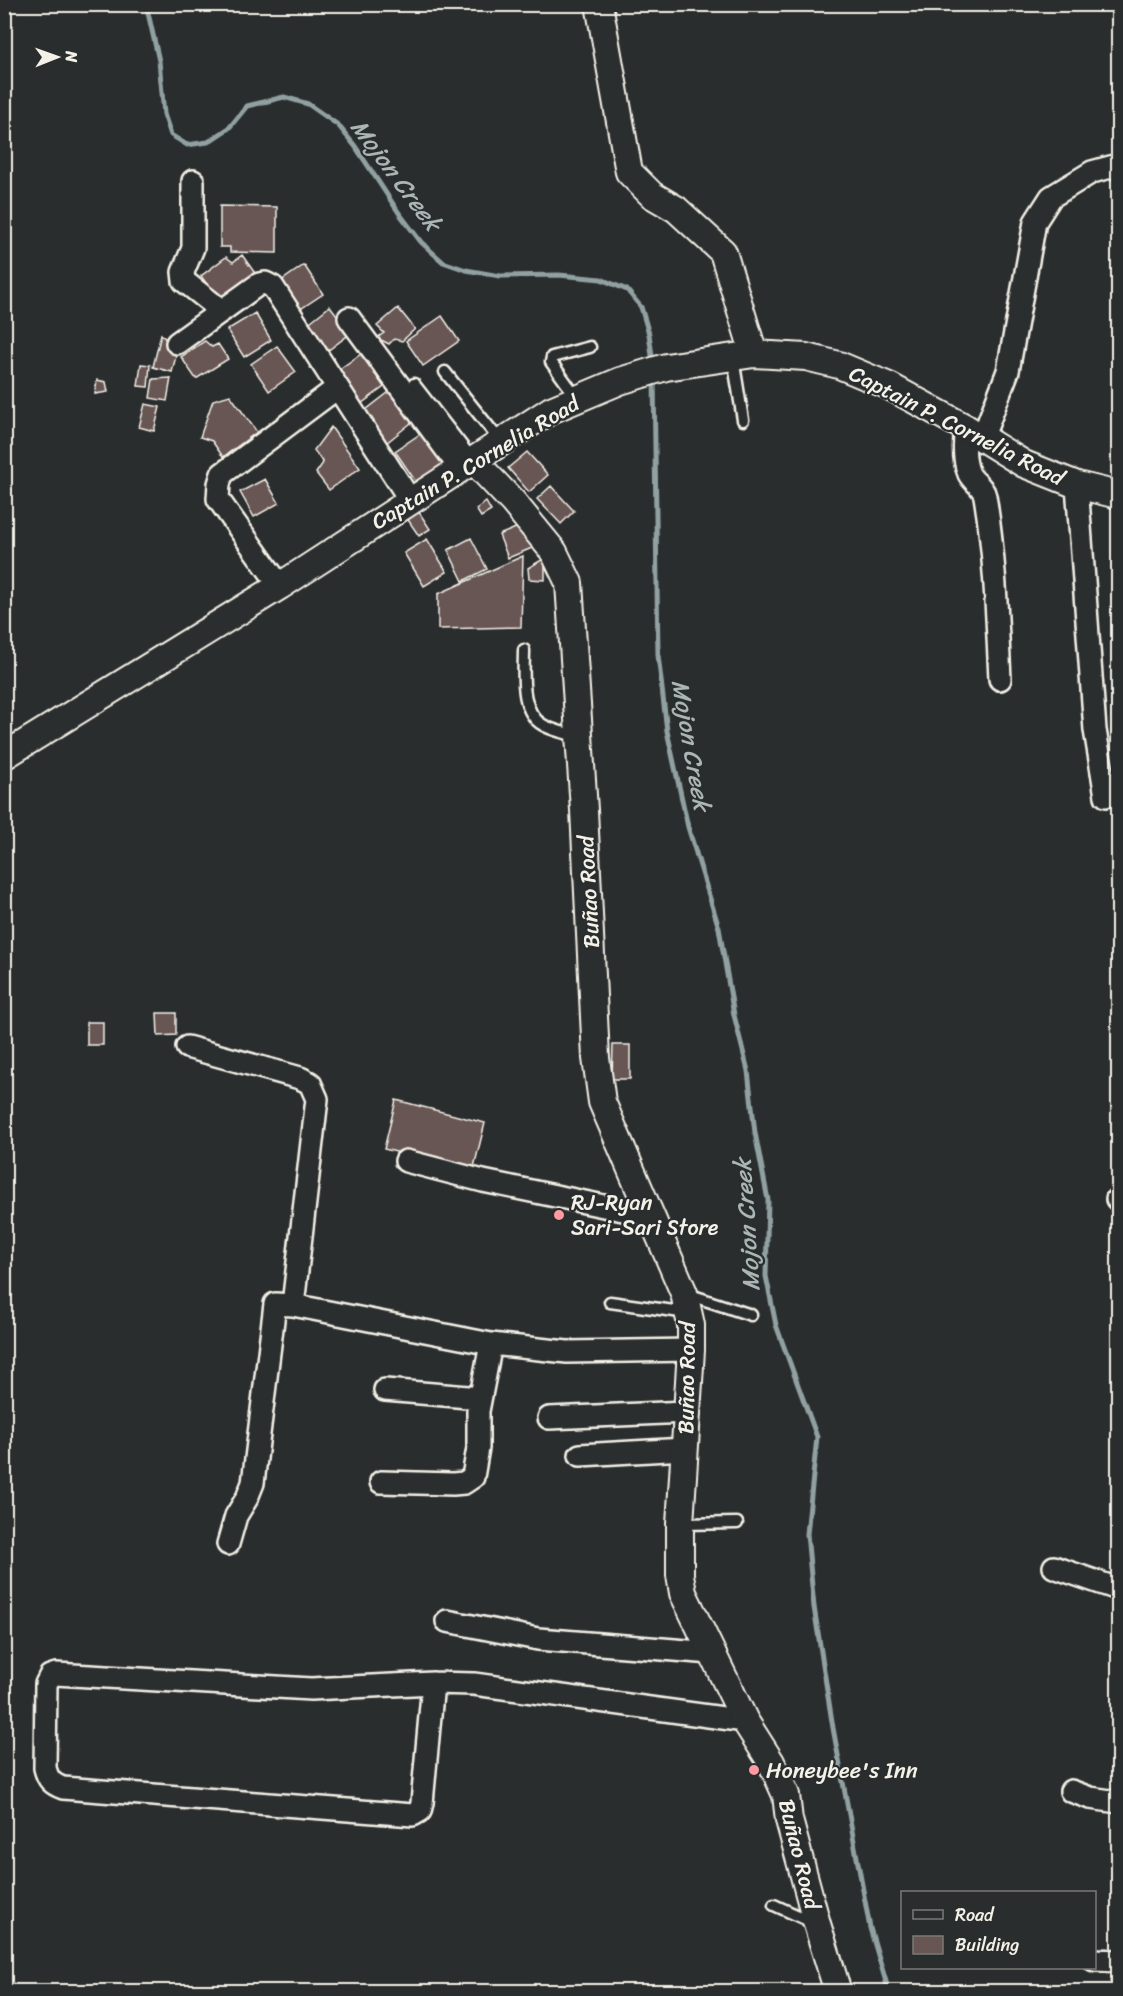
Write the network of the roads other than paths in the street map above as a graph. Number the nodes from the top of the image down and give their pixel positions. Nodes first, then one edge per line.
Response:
1 (600, 4) edge
2 (1115, 163) edge
3 (193, 181) dead end
4 (222, 311) junction
5 (349, 318) dead end
6 (177, 343) dead end
7 (590, 346) dead end
8 (743, 356) junction
9 (445, 372) dead end
10 (414, 384) dead end
11 (337, 388) junction
12 (577, 398) junction
13 (743, 420) dead end
14 (974, 434) junction
15 (501, 442) junction
16 (466, 464) junction
17 (1077, 484) junction
18 (1119, 495) edge
19 (410, 500) junction
20 (280, 586) junction
21 (524, 650) dead end
22 (1000, 679) dead end
23 (579, 737) junction
24 (4, 756) edge
25 (1106, 796) dead end
26 (187, 1047) dead end
27 (406, 1161) dead end
28 (652, 1216) junction
29 (610, 1302) dead end
30 (686, 1303) junction
31 (293, 1305) junction
32 (751, 1315) dead end
33 (491, 1344) junction
34 (691, 1350) junction
35 (385, 1390) dead end
36 (480, 1398) junction
37 (687, 1412) junction
38 (549, 1418) dead end
39 (685, 1449) junction
40 (580, 1455) dead end
41 (381, 1482) dead end
42 (737, 1523) dead end
43 (680, 1524) junction
44 (228, 1544) dead end
45 (1054, 1567) dead end
46 (1119, 1589) edge
47 (447, 1621) dead end
48 (712, 1653) junction
49 (433, 1683) junction
50 (746, 1721) junction
51 (1071, 1791) dead end
52 (1119, 1802) edge
53 (774, 1905) dead end
54 (817, 1924) junction
55 (1096, 1960) edge
56 (1119, 1961) edge
57 (838, 1992) edge

1 - 8 street
2 - 14 street
3 - 4 street
4 - 6 street
4 - 11 street
5 - 16 street
7 - 12 lane
8 - 12 street, Captain P. Cornelia Road
8 - 13 lane
8 - 14 street, Captain P. Cornelia Road
9 - 15 lane
10 - 16 lane
11 - 19 street
11 - 20 street
12 - 15 street, Captain P. Cornelia Road
14 - 17 street, Captain P. Cornelia Road
14 - 22 street
15 - 16 street, Captain P. Cornelia Road
16 - 19 street, Captain P. Cornelia Road
16 - 23 street, Buñao Road
17 - 18 street, Captain P. Cornelia Road
17 - 25 street
19 - 20 street, Captain P. Cornelia Road
20 - 24 street, Captain P. Cornelia Road
21 - 23 lane
23 - 28 street, Buñao Road
26 - 31 street
27 - 28 street
28 - 30 street, Buñao Road
29 - 30 lane
30 - 32 lane
30 - 34 street, Buñao Road
31 - 33 street
31 - 44 street
33 - 34 street
33 - 36 street
34 - 37 street, Buñao Road
35 - 36 street
36 - 41 street
37 - 38 street
37 - 39 street, Buñao Road
39 - 40 street
39 - 43 street, Buñao Road
42 - 43 lane
43 - 48 street, Buñao Road
45 - 46 street
47 - 48 street
48 - 50 street, Buñao Road
49 - 49 street
49 - 50 street
50 - 54 street, Buñao Road
51 - 52 street
53 - 54 lane
54 - 57 street, Buñao Road
55 - 56 street

